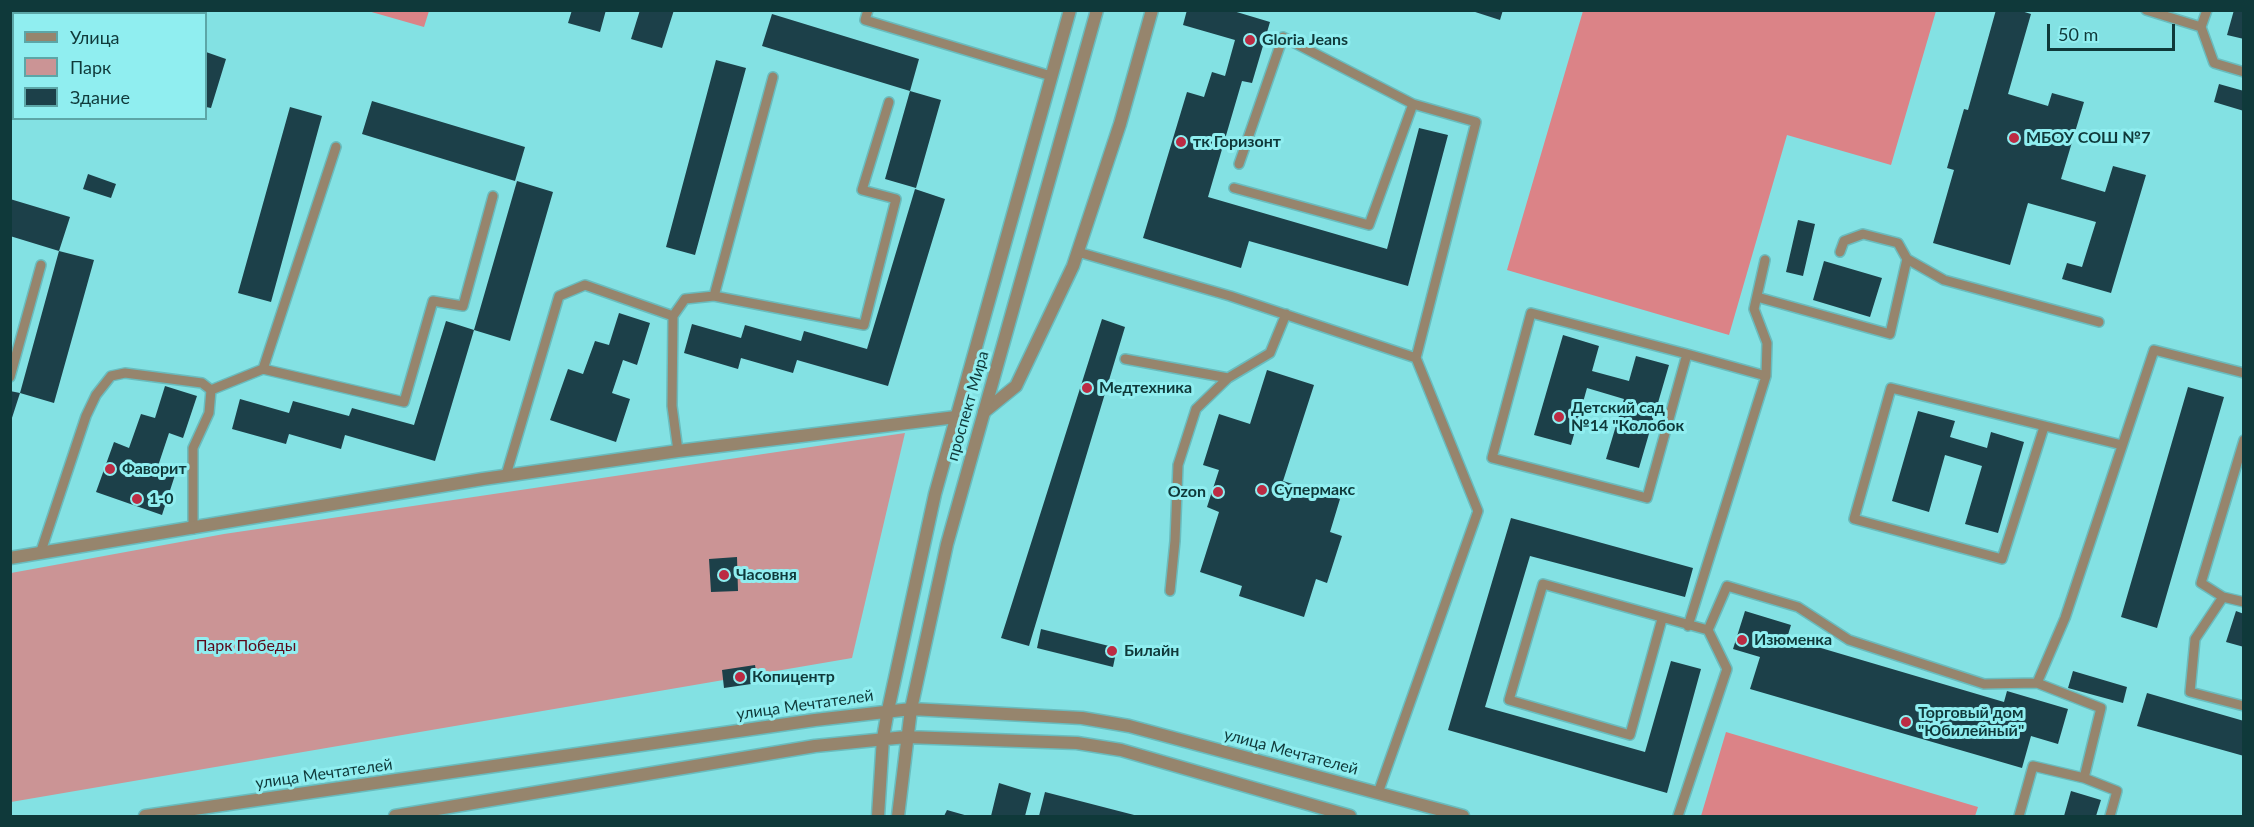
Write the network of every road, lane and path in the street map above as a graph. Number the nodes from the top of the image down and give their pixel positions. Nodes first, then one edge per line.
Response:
1 (868, 10) edge
2 (1070, 10) edge
3 (1097, 10) edge
4 (1152, 10) edge
5 (2146, 10) edge
6 (2207, 10) edge
7 (2201, 27) junction
8 (2244, 72) edge
9 (1051, 76) junction
10 (773, 77) dead end
11 (889, 102) dead end
12 (1413, 104) junction
13 (336, 147) dead end
14 (1239, 164) dead end
15 (1234, 188) dead end
16 (493, 196) dead end
17 (1078, 252) junction
18 (1840, 252) dead end
19 (1907, 259) junction
20 (1765, 260) dead end
21 (41, 266) dead end
22 (714, 296) junction
23 (1757, 297) junction
24 (1286, 314) junction
25 (673, 316) junction
26 (2099, 322) dead end
27 (1687, 354) junction
28 (1416, 357) junction
29 (1125, 359) dead end
30 (263, 369) junction
31 (2244, 373) edge
32 (1766, 376) junction
33 (10, 377) edge
34 (1228, 378) junction
35 (211, 390) junction
36 (984, 412) junction
37 (956, 417) junction
38 (2044, 427) junction
39 (2244, 440) edge
40 (2122, 445) junction
41 (678, 451) junction
42 (506, 475) junction
43 (193, 529) junction
44 (40, 554) junction
45 (10, 558) edge
46 (1170, 591) dead end
47 (2223, 597) junction
48 (2244, 602) edge
49 (1662, 619) junction
50 (1689, 626) junction
51 (1708, 630) junction
52 (2037, 683) junction
53 (2244, 706) edge
54 (911, 709) junction
55 (888, 710) junction
56 (906, 737) junction
57 (883, 738) junction
58 (2084, 778) junction
59 (1378, 793) junction
60 (1334, 814) edge
61 (412, 815) edge
62 (146, 816) edge
63 (395, 816) edge
64 (878, 816) edge
65 (898, 816) edge
66 (1350, 816) edge
67 (1463, 816) edge
68 (1678, 816) edge
69 (2019, 816) edge
70 (2110, 816) edge

1 - 9 lane
2 - 9 street, проспект Мира
3 - 36 street, проспект Мира
4 - 17 street
5 - 7 lane
6 - 7 lane
7 - 8 lane
9 - 37 street, проспект Мира
10 - 22 lane
11 - 22 lane
12 - 14 lane
12 - 15 lane
12 - 28 lane
13 - 30 lane
16 - 30 lane
17 - 24 lane
17 - 36 street
18 - 19 lane
19 - 23 lane
19 - 26 lane
20 - 23 lane
21 - 33 lane
22 - 25 lane
23 - 32 lane
24 - 28 lane
24 - 34 lane
25 - 41 lane
25 - 42 lane
27 - 27 lane
27 - 32 lane
28 - 59 lane
29 - 34 lane
30 - 35 lane
31 - 40 lane
32 - 50 lane
34 - 46 lane
35 - 43 lane
35 - 44 lane
36 - 54 street, проспект Мира
37 - 41 street
37 - 55 street, проспект Мира
38 - 38 lane
38 - 40 lane
39 - 47 lane
40 - 52 lane
41 - 42 street
42 - 43 street
43 - 44 street
44 - 45 street
47 - 48 lane
47 - 53 lane
49 - 49 lane
49 - 50 lane
50 - 51 lane
51 - 52 lane
51 - 68 lane
52 - 58 lane
54 - 55 street, улица Мечтателей
54 - 56 street, проспект Мира
54 - 59 street, улица Мечтателей
55 - 57 street, проспект Мира
55 - 62 street, улица Мечтателей
56 - 57 street
56 - 60 street
56 - 65 street, проспект Мира
57 - 61 street
57 - 64 street, проспект Мира
58 - 69 lane
58 - 70 lane
59 - 67 street, улица Мечтателей
60 - 66 street
61 - 63 street

